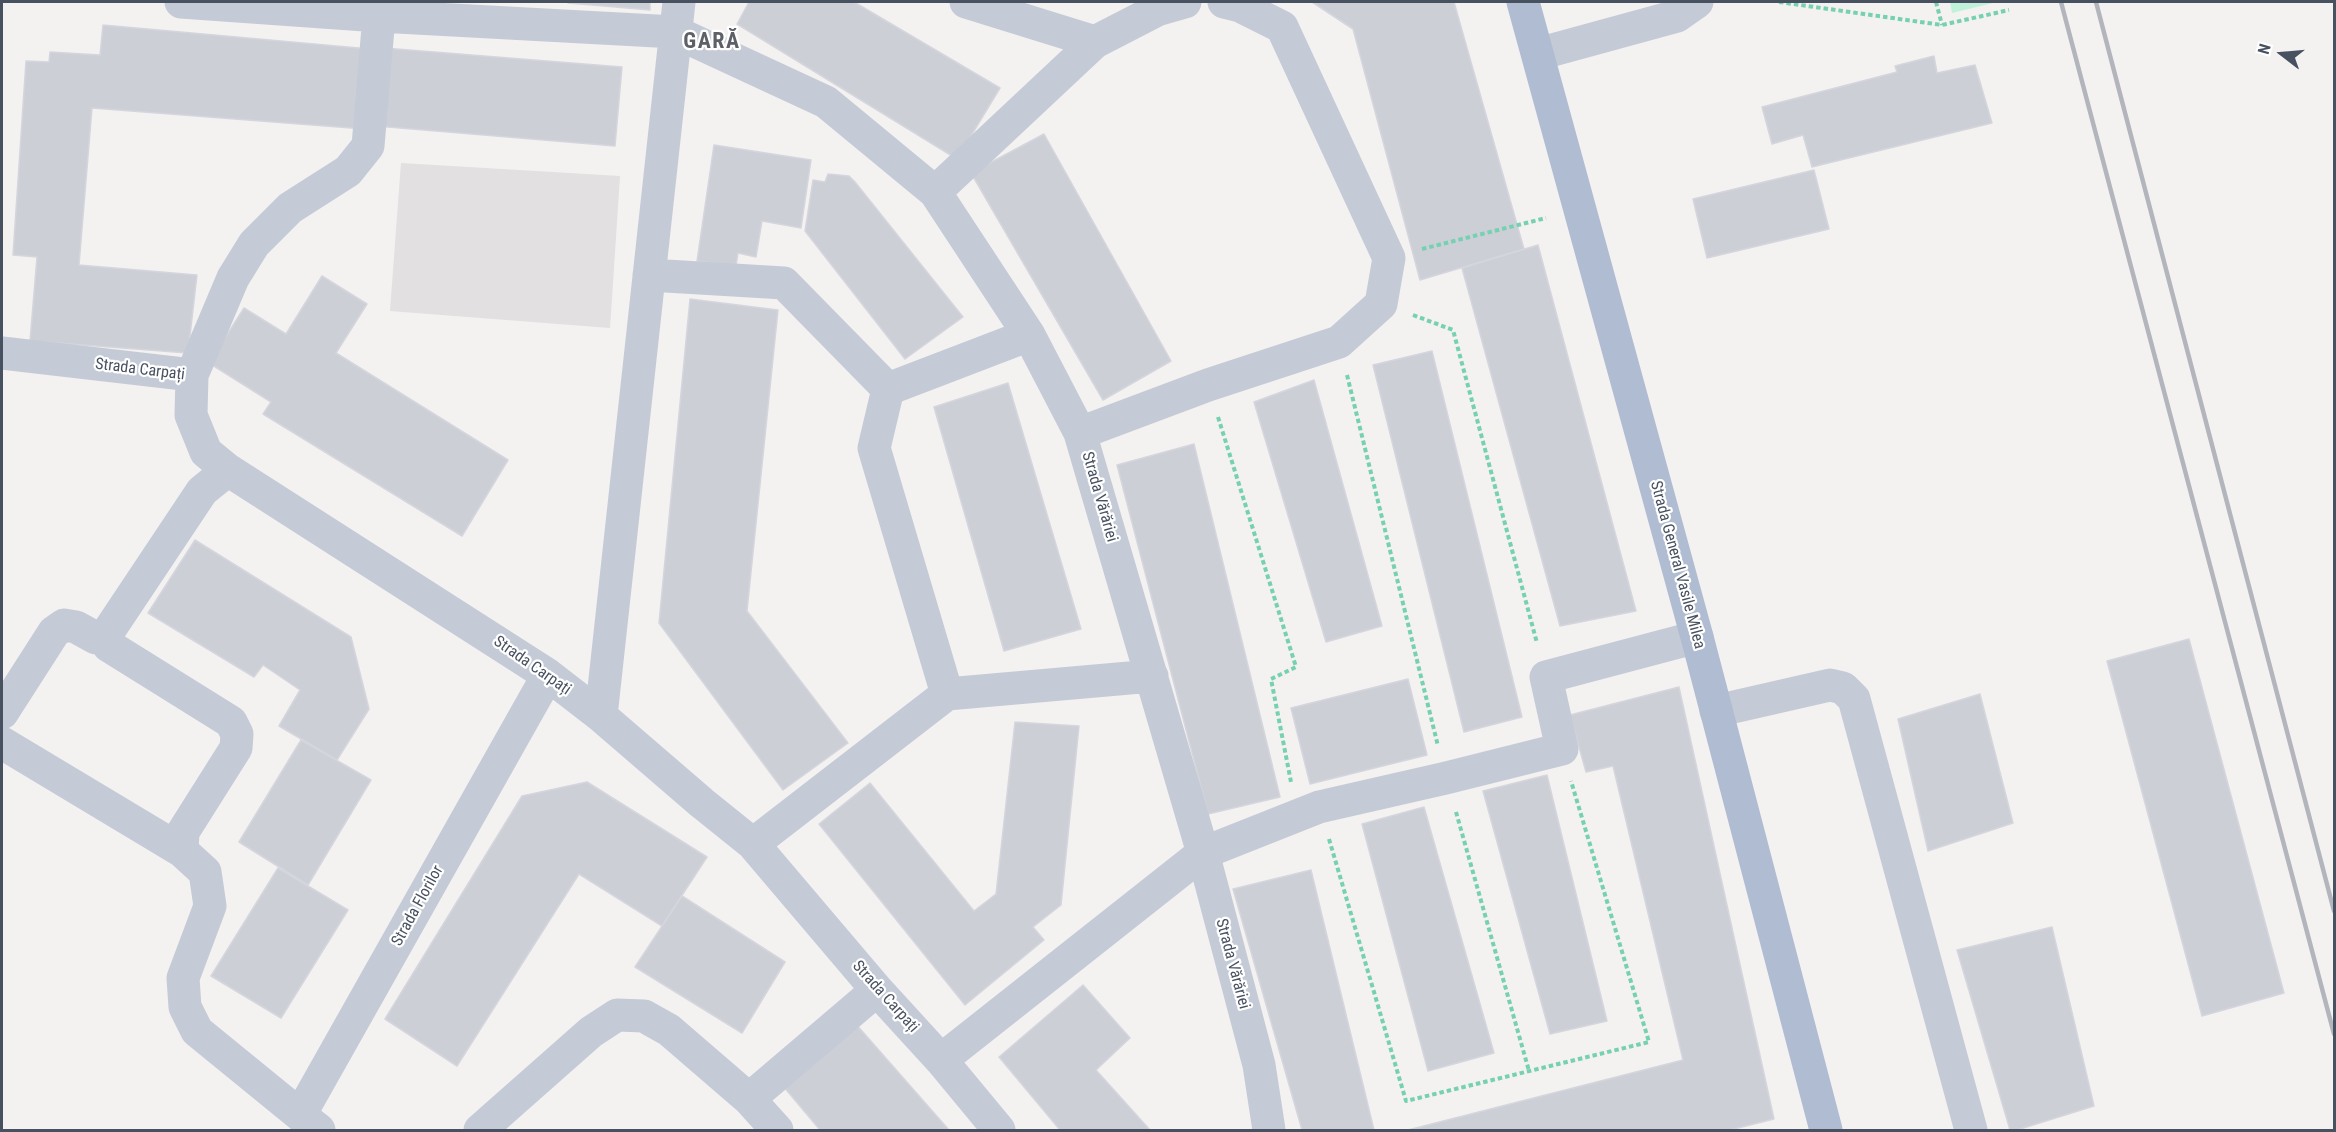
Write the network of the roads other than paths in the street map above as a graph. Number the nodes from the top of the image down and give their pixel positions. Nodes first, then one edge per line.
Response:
1 (181, 2) edge
2 (966, 2) edge
3 (1185, 2) edge
4 (1224, 2) edge
5 (1523, 2) edge
6 (1697, 2) edge
7 (379, 16) junction
8 (677, 17) edge
9 (1095, 42) junction
10 (1538, 54) junction
11 (935, 192) junction
12 (649, 275) junction
13 (1029, 334) junction
14 (2, 353) edge
15 (192, 375) junction
16 (888, 389) junction
17 (1080, 432) junction
18 (228, 470) junction
19 (108, 632) junction
20 (1697, 638) junction
21 (548, 675) junction
22 (1152, 676) junction
23 (947, 694) junction
24 (1716, 711) junction
25 (2, 713) edge
26 (601, 716) junction
27 (2, 743) edge
28 (753, 844) junction
29 (182, 851) junction
30 (1203, 853) junction
31 (877, 990) junction
32 (941, 1060) junction
33 (749, 1099) junction
34 (309, 1123) edge
35 (480, 1131) edge
36 (777, 1131) edge
37 (999, 1131) edge
38 (1269, 1131) edge
39 (1826, 1131) edge
40 (1971, 1131) edge

1 - 7 street
2 - 9 street
3 - 9 street
4 - 17 street
5 - 10 main road, Strada General Vasile Milea
6 - 10 street
7 - 8 street
7 - 15 street
8 - 11 street, Strada Vărăriei
8 - 12 street
9 - 11 street
10 - 20 main road, Strada General Vasile Milea
11 - 13 street, Strada Vărăriei
12 - 16 street
12 - 26 street
13 - 16 street
13 - 17 street, Strada Vărăriei
14 - 15 street, Strada Carpați
15 - 18 street, Strada Carpați
16 - 23 street
17 - 22 street, Strada Vărăriei
18 - 19 street
18 - 21 street, Strada Carpați
19 - 25 street
19 - 29 street
20 - 24 main road, Strada General Vasile Milea
20 - 30 street
21 - 26 street, Strada Carpați
21 - 34 street, Strada Florilor
22 - 23 street
22 - 30 street, Strada Vărăriei
23 - 28 street
24 - 39 main road, Strada General Vasile Milea
24 - 40 street
26 - 28 street, Strada Carpați
27 - 29 street
28 - 31 street, Strada Carpați
29 - 34 street
30 - 32 street
30 - 38 street, Strada Vărăriei
31 - 32 street, Strada Carpați
31 - 33 street
32 - 37 street, Strada Carpați
33 - 35 street
33 - 36 street

